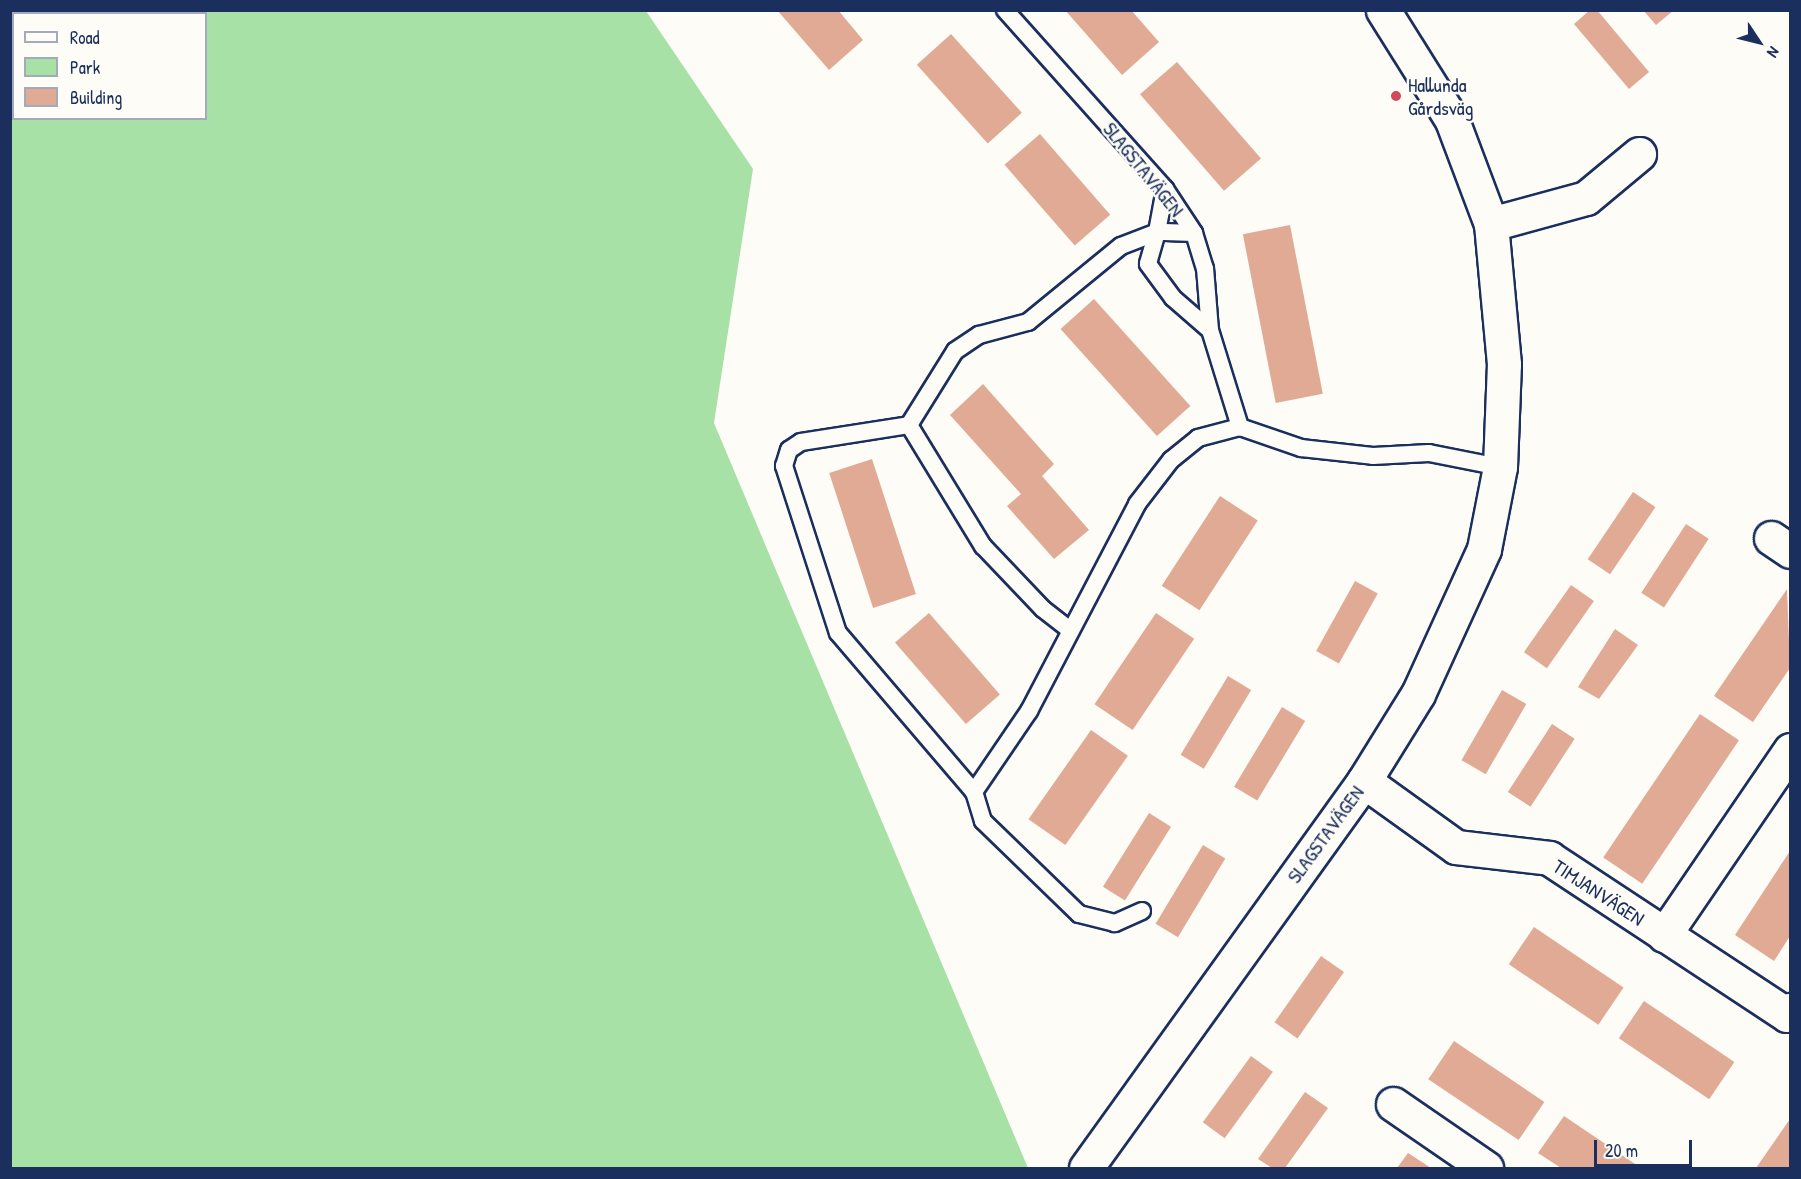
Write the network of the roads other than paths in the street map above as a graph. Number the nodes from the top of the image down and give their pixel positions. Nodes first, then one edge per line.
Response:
1 (1005, 10) edge
2 (1383, 10) edge
3 (1639, 154) dead end
4 (1166, 189) junction
5 (1491, 224) junction
6 (1157, 232) junction
7 (1194, 233) junction
8 (1210, 330) junction
9 (909, 424) junction
10 (1240, 427) junction
11 (1500, 467) junction
12 (1069, 629) junction
13 (1791, 750) edge
14 (1364, 781) junction
15 (974, 792) junction
16 (1142, 911) dead end
17 (1664, 934) junction
18 (1791, 1010) edge
19 (1393, 1104) dead end
20 (1086, 1168) edge
21 (1486, 1168) edge

1 - 4 lane, SLAGSTAVÄGEN
2 - 5 street, SLAGSTAVÄGEN
3 - 5 street
4 - 6 lane
4 - 7 lane, SLAGSTAVÄGEN
5 - 11 street, SLAGSTAVÄGEN
6 - 7 lane
6 - 8 lane
6 - 9 lane
7 - 8 lane, SLAGSTAVÄGEN
8 - 10 lane, SLAGSTAVÄGEN
9 - 12 lane
9 - 15 lane
10 - 11 lane
10 - 12 lane
11 - 14 street, SLAGSTAVÄGEN
12 - 15 lane
13 - 17 street
14 - 17 street, TIMJANVÄGEN
14 - 20 street, SLAGSTAVÄGEN
15 - 16 lane
17 - 18 street, TIMJANVÄGEN
19 - 21 street

